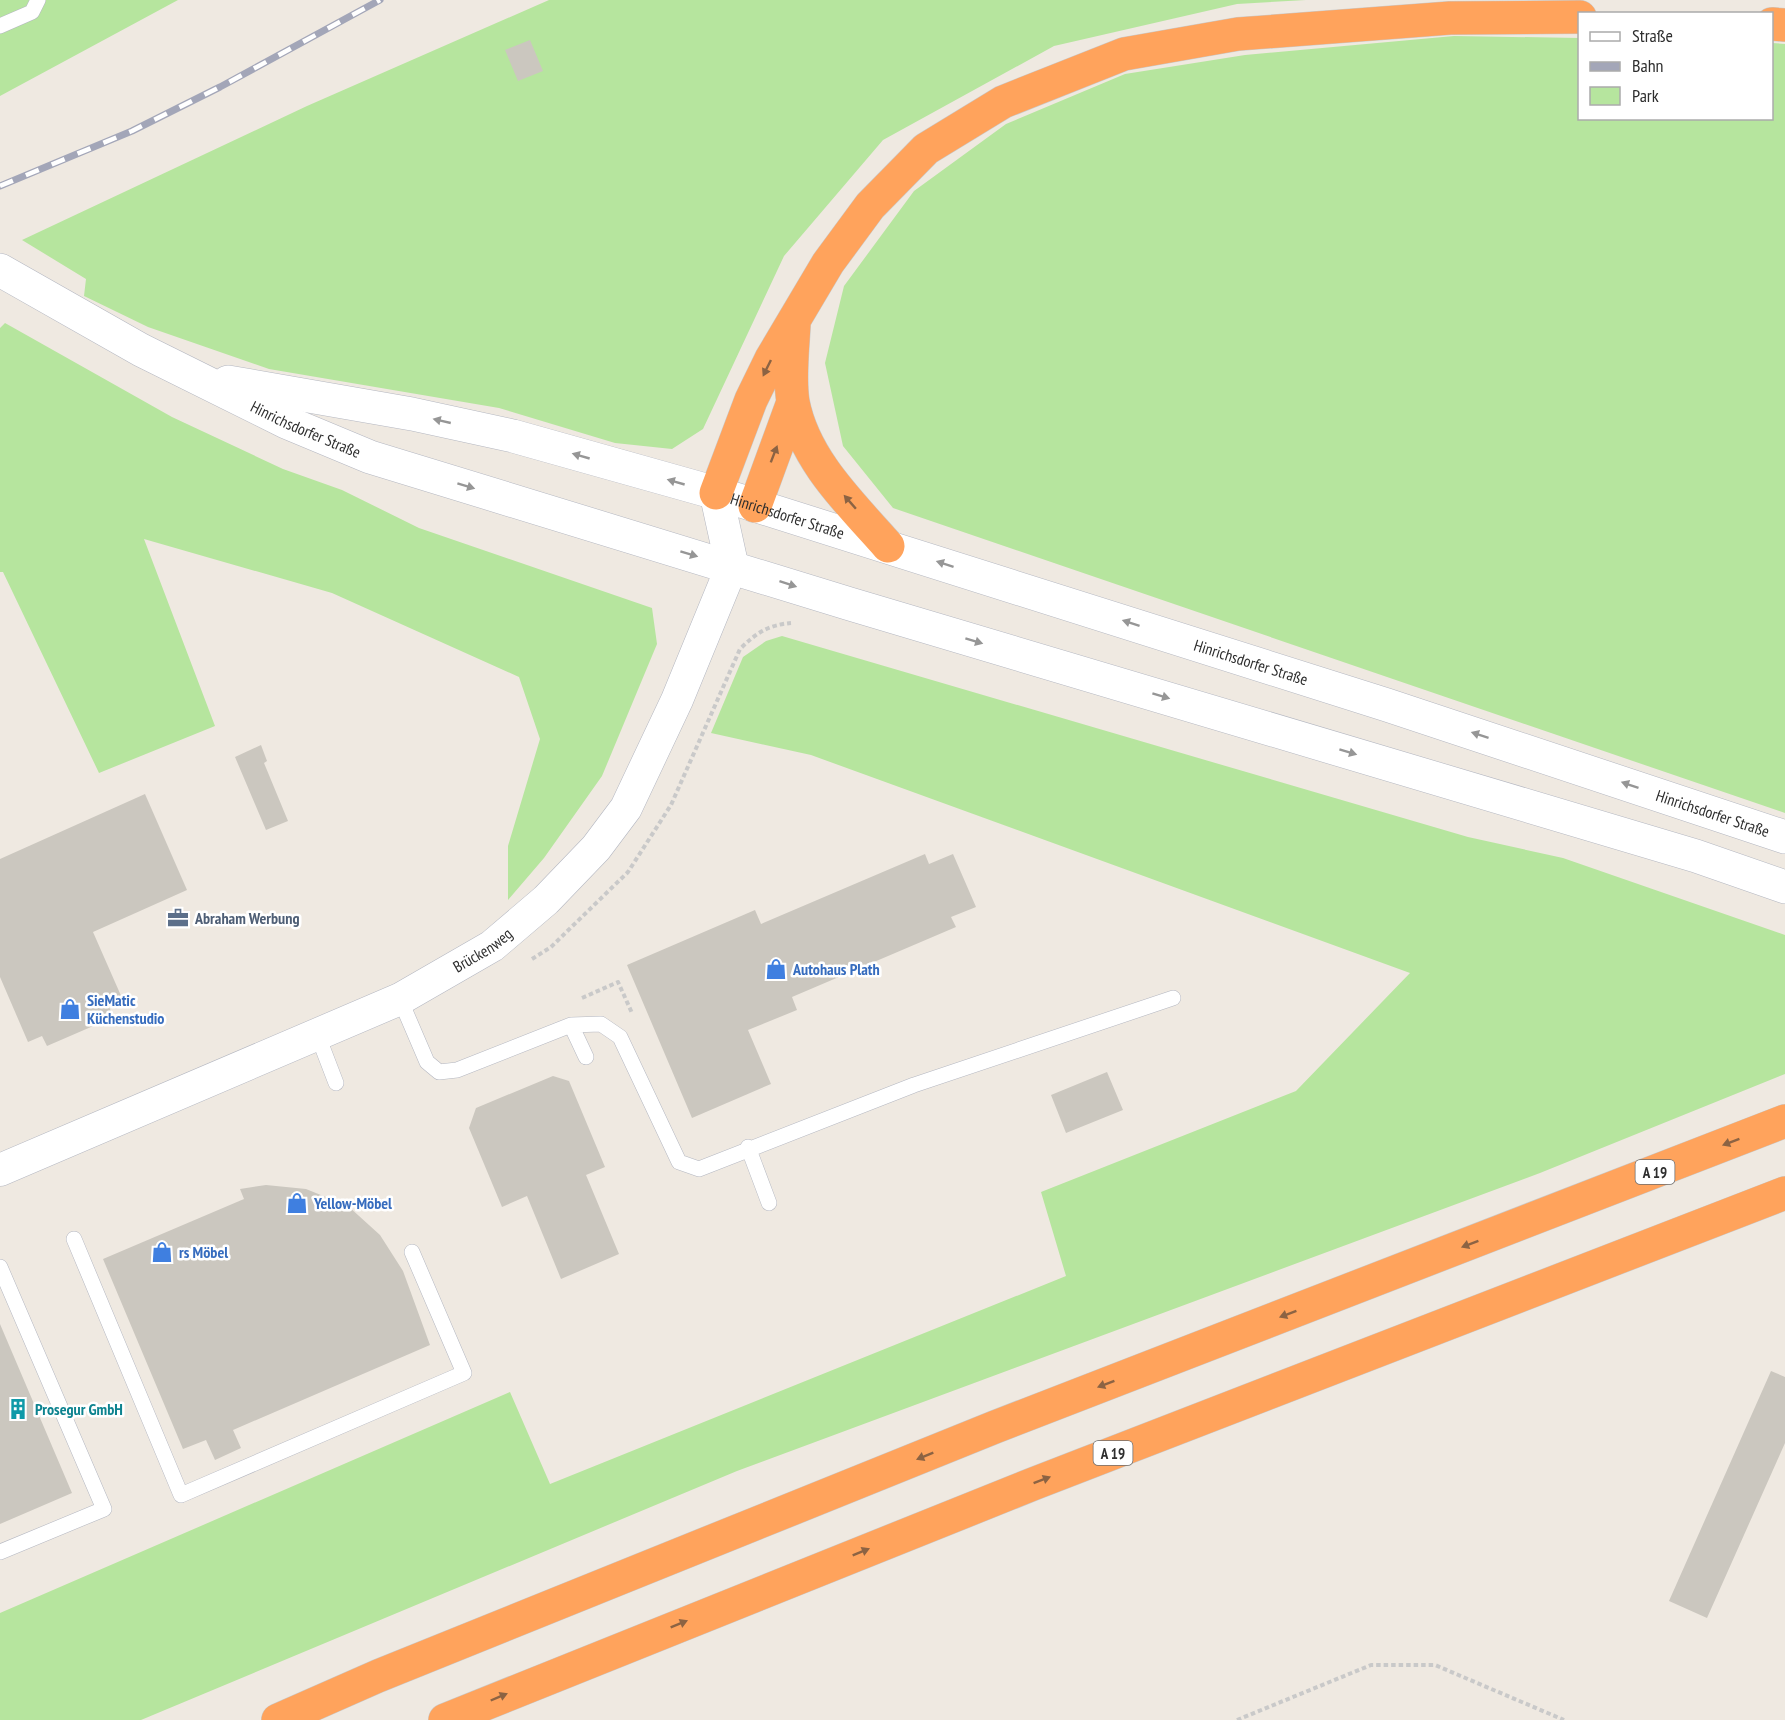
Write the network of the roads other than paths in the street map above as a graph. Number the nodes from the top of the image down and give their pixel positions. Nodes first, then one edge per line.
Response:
1 (38, 0) edge
2 (1578, 16) edge
3 (0, 26) edge
4 (0, 270) edge
5 (794, 317) junction
6 (193, 376) junction
7 (794, 402) junction
8 (716, 494) junction
9 (754, 506) junction
10 (888, 546) junction
11 (732, 566) junction
12 (1785, 837) edge
13 (1785, 887) edge
14 (1173, 998) dead end
15 (400, 999) junction
16 (571, 1025) junction
17 (318, 1036) junction
18 (586, 1057) dead end
19 (336, 1083) dead end
20 (1785, 1121) edge
21 (748, 1148) junction
22 (0, 1170) edge
23 (1785, 1192) edge
24 (769, 1203) dead end
25 (74, 1239) dead end
26 (412, 1252) dead end
27 (0, 1267) edge
28 (0, 1552) edge
29 (278, 1720) edge
30 (445, 1720) edge

1 - 3 lane
2 - 5 highway
4 - 6 main road, Hinrichsdorfer Straße
5 - 7 highway
5 -> 8 highway
8 -> 6 main road, Hinrichsdorfer Straße
6 -> 11 main road, Hinrichsdorfer Straße
9 -> 7 highway
10 -> 7 highway
8 - 9 main road, Hinrichsdorfer Straße
8 - 11 main road, Hinrichsdorfer Straße
9 - 10 main road, Hinrichsdorfer Straße
9 - 11 main road, Brückenweg
12 -> 10 main road, Hinrichsdorfer Straße
11 -> 13 main road, Hinrichsdorfer Straße
11 - 15 street, Brückenweg
14 - 21 lane
15 - 16 lane
15 - 17 street, Brückenweg
16 - 18 lane
16 - 21 lane
17 - 19 lane
17 - 22 street, Brückenweg
20 -> 29 highway, A 19
21 - 24 lane
30 -> 23 highway, A 19
25 - 26 lane
27 - 28 lane

